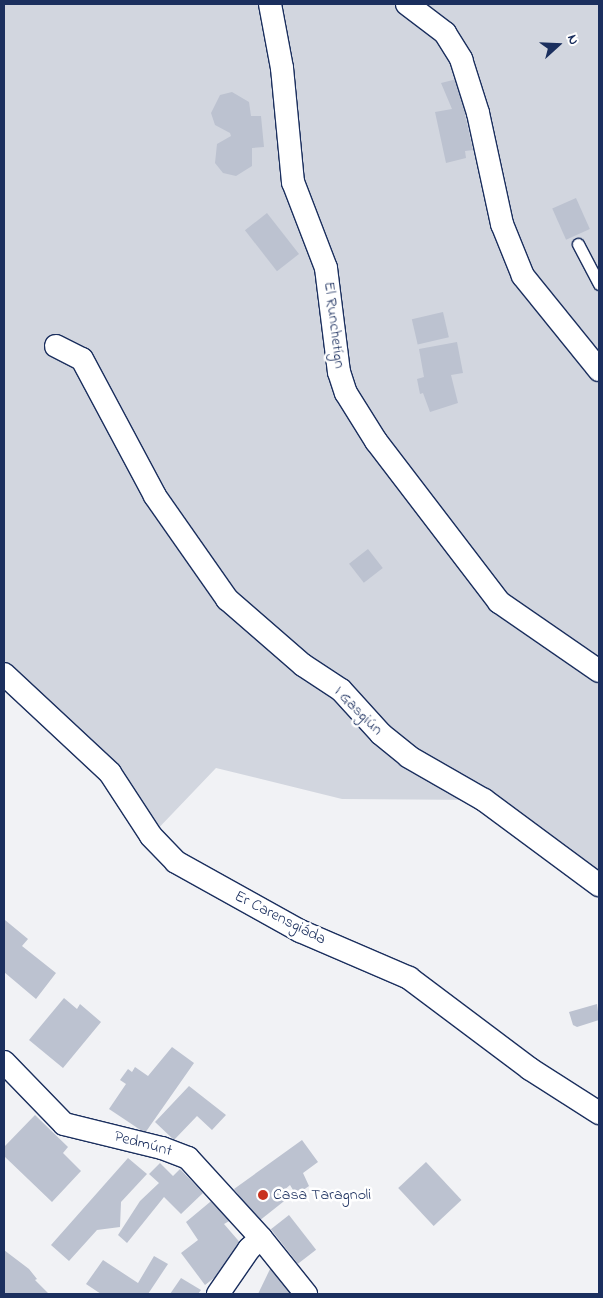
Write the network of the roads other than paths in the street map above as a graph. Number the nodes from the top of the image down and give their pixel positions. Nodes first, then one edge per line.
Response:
1 (270, 4) edge
2 (407, 4) edge
3 (578, 244) dead end
4 (599, 284) edge
5 (56, 346) dead end
6 (599, 370) edge
7 (599, 671) edge
8 (4, 674) edge
9 (599, 885) edge
10 (4, 1062) edge
11 (599, 1113) edge
12 (261, 1238) junction
13 (218, 1294) edge
14 (306, 1294) edge

1 - 7 street, El Runchetígn
2 - 6 street
3 - 4 lane
5 - 9 street, I Gasgiún
8 - 11 street, Er Carensgiáda
10 - 12 street, Pedmúnt
12 - 13 street
12 - 14 street, Pedmúnt

